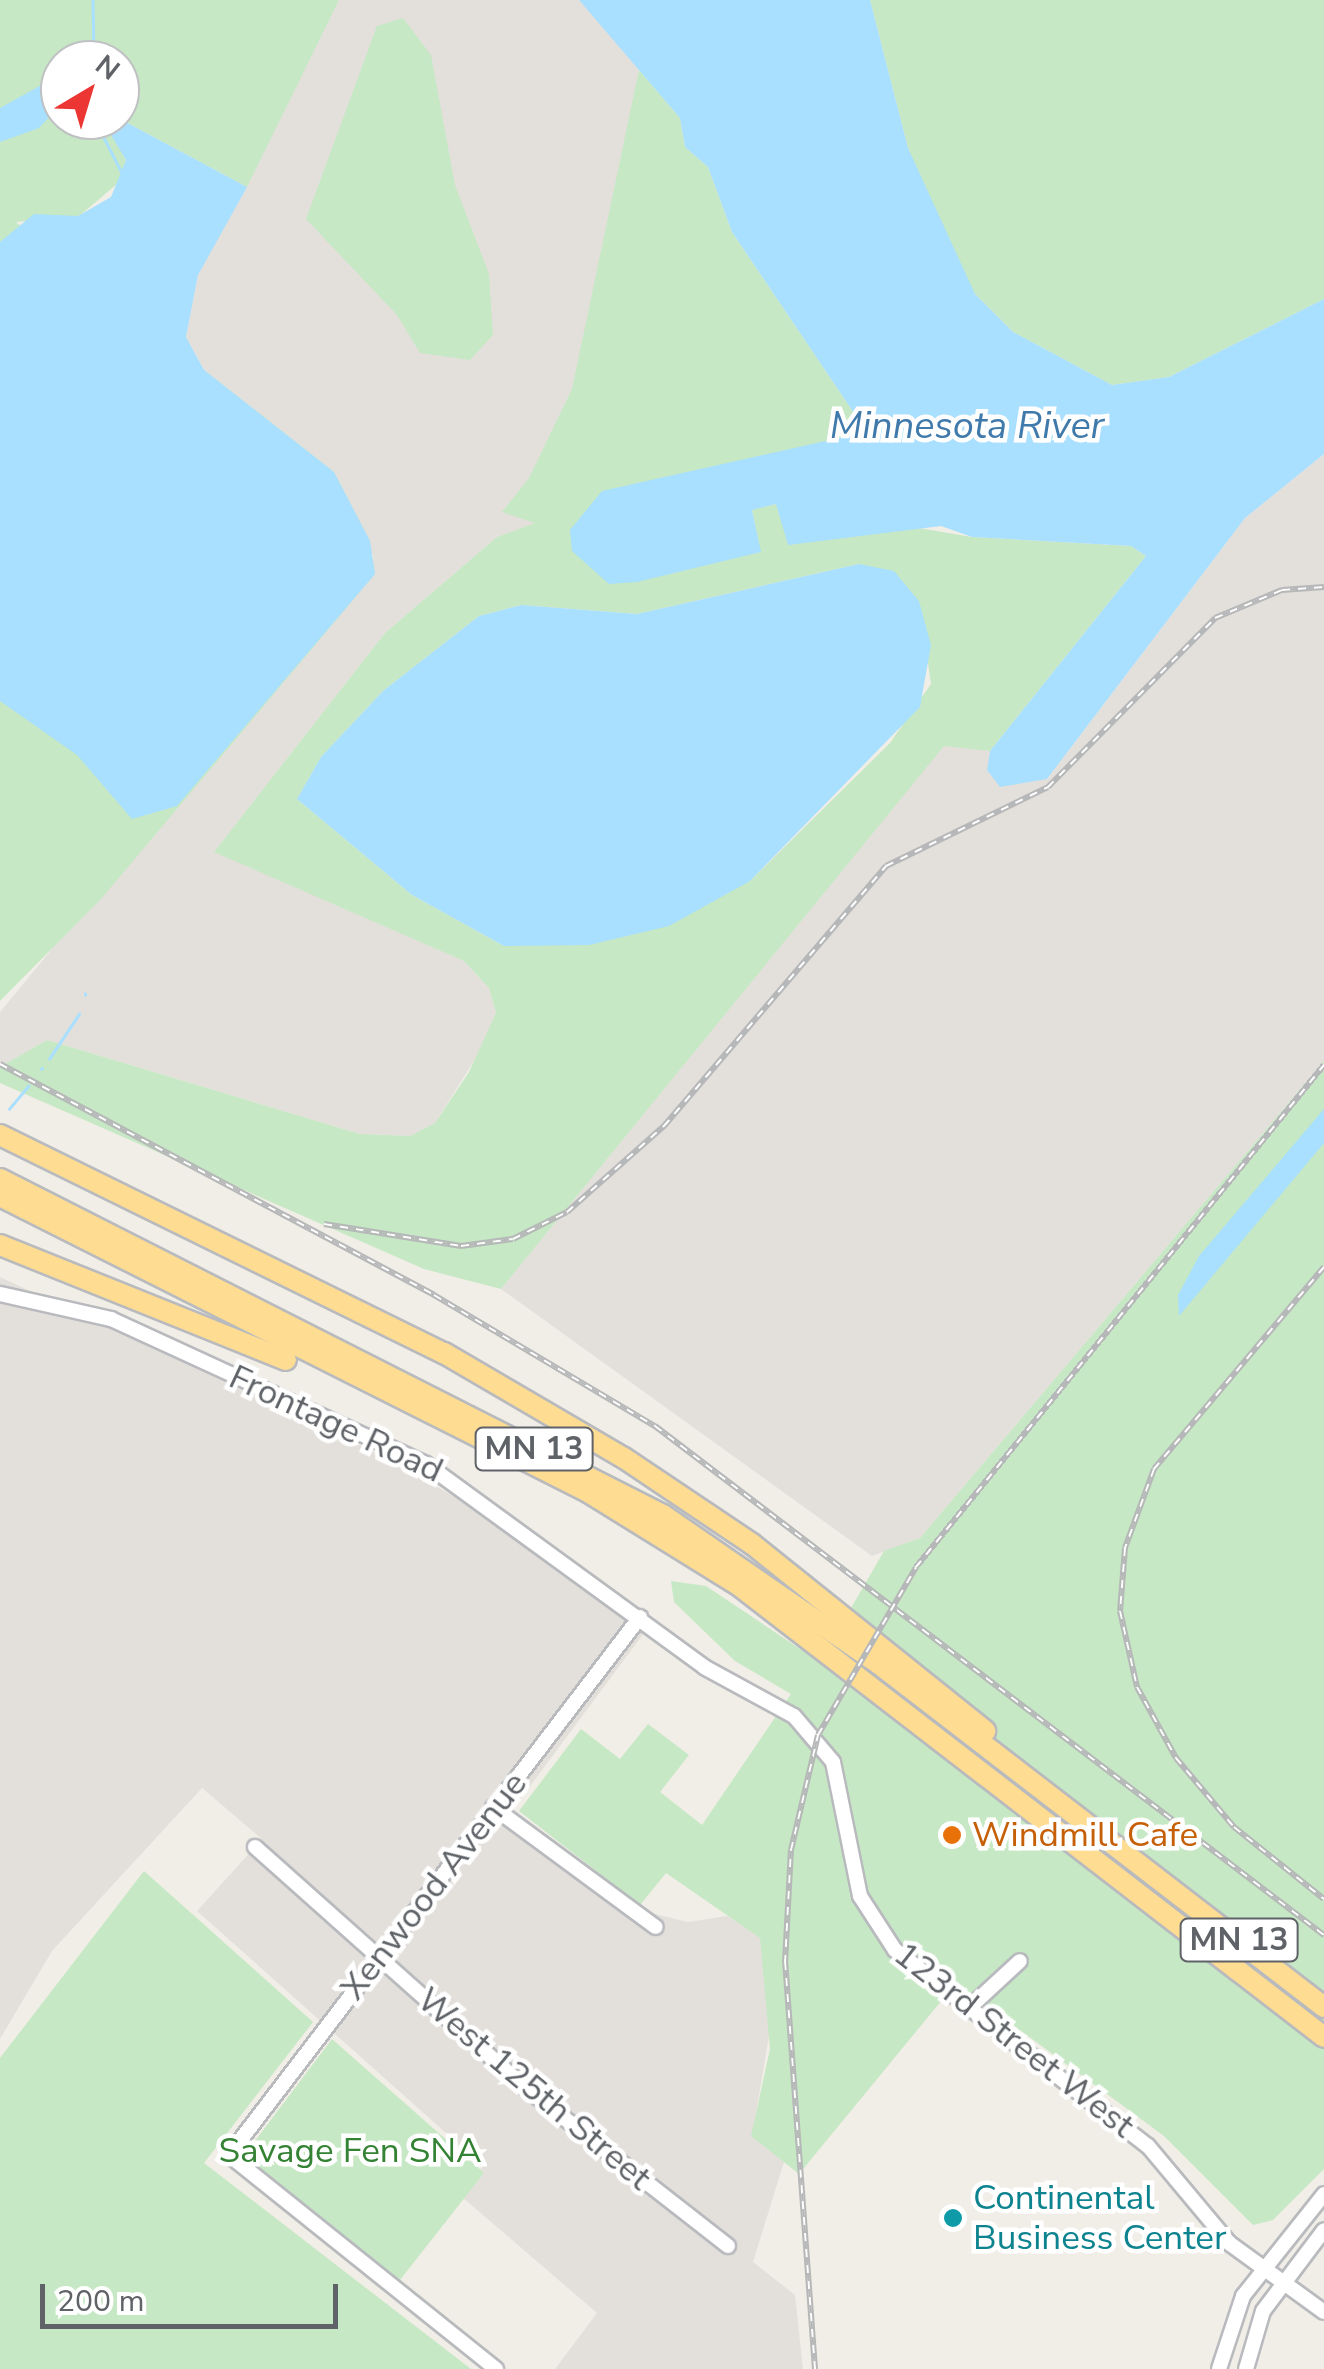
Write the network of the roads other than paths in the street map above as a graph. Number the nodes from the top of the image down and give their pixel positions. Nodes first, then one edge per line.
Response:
1 (0, 1136) edge
2 (0, 1179) edge
3 (0, 1196) edge
4 (0, 1245) edge
5 (0, 1294) edge
6 (378, 1392) junction
7 (640, 1617) junction
8 (1032, 1778) junction
9 (493, 1808) junction
10 (255, 1847) dead end
11 (656, 1927) dead end
12 (378, 1956) junction
13 (1020, 1962) dead end
14 (1324, 2007) edge
15 (969, 2008) junction
16 (1324, 2037) edge
17 (1324, 2194) edge
18 (1324, 2230) edge
19 (728, 2246) dead end
20 (1264, 2269) junction
21 (1283, 2284) junction
22 (1324, 2312) edge
23 (496, 2369) edge
24 (1218, 2369) edge
25 (1246, 2369) edge

1 - 8 highway
2 - 8 highway, MN 13
3 - 6 highway, MN 13
4 - 6 highway
5 - 7 street, Frontage Road
6 - 16 highway, MN 13
7 - 9 street, Xenwood Avenue
7 - 15 street, 123rd Street West
8 - 14 highway, MN 13
9 - 11 street
9 - 12 street, Xenwood Avenue
10 - 12 street, West 125th Street
12 - 19 street, West 125th Street
12 - 23 street, Xenwood Avenue
13 - 15 street
15 - 20 street, 123rd Street West
17 - 20 street
18 - 21 street
20 - 21 street, 123rd Street West
20 - 24 street
21 - 22 street, 123rd Street West
21 - 25 street

